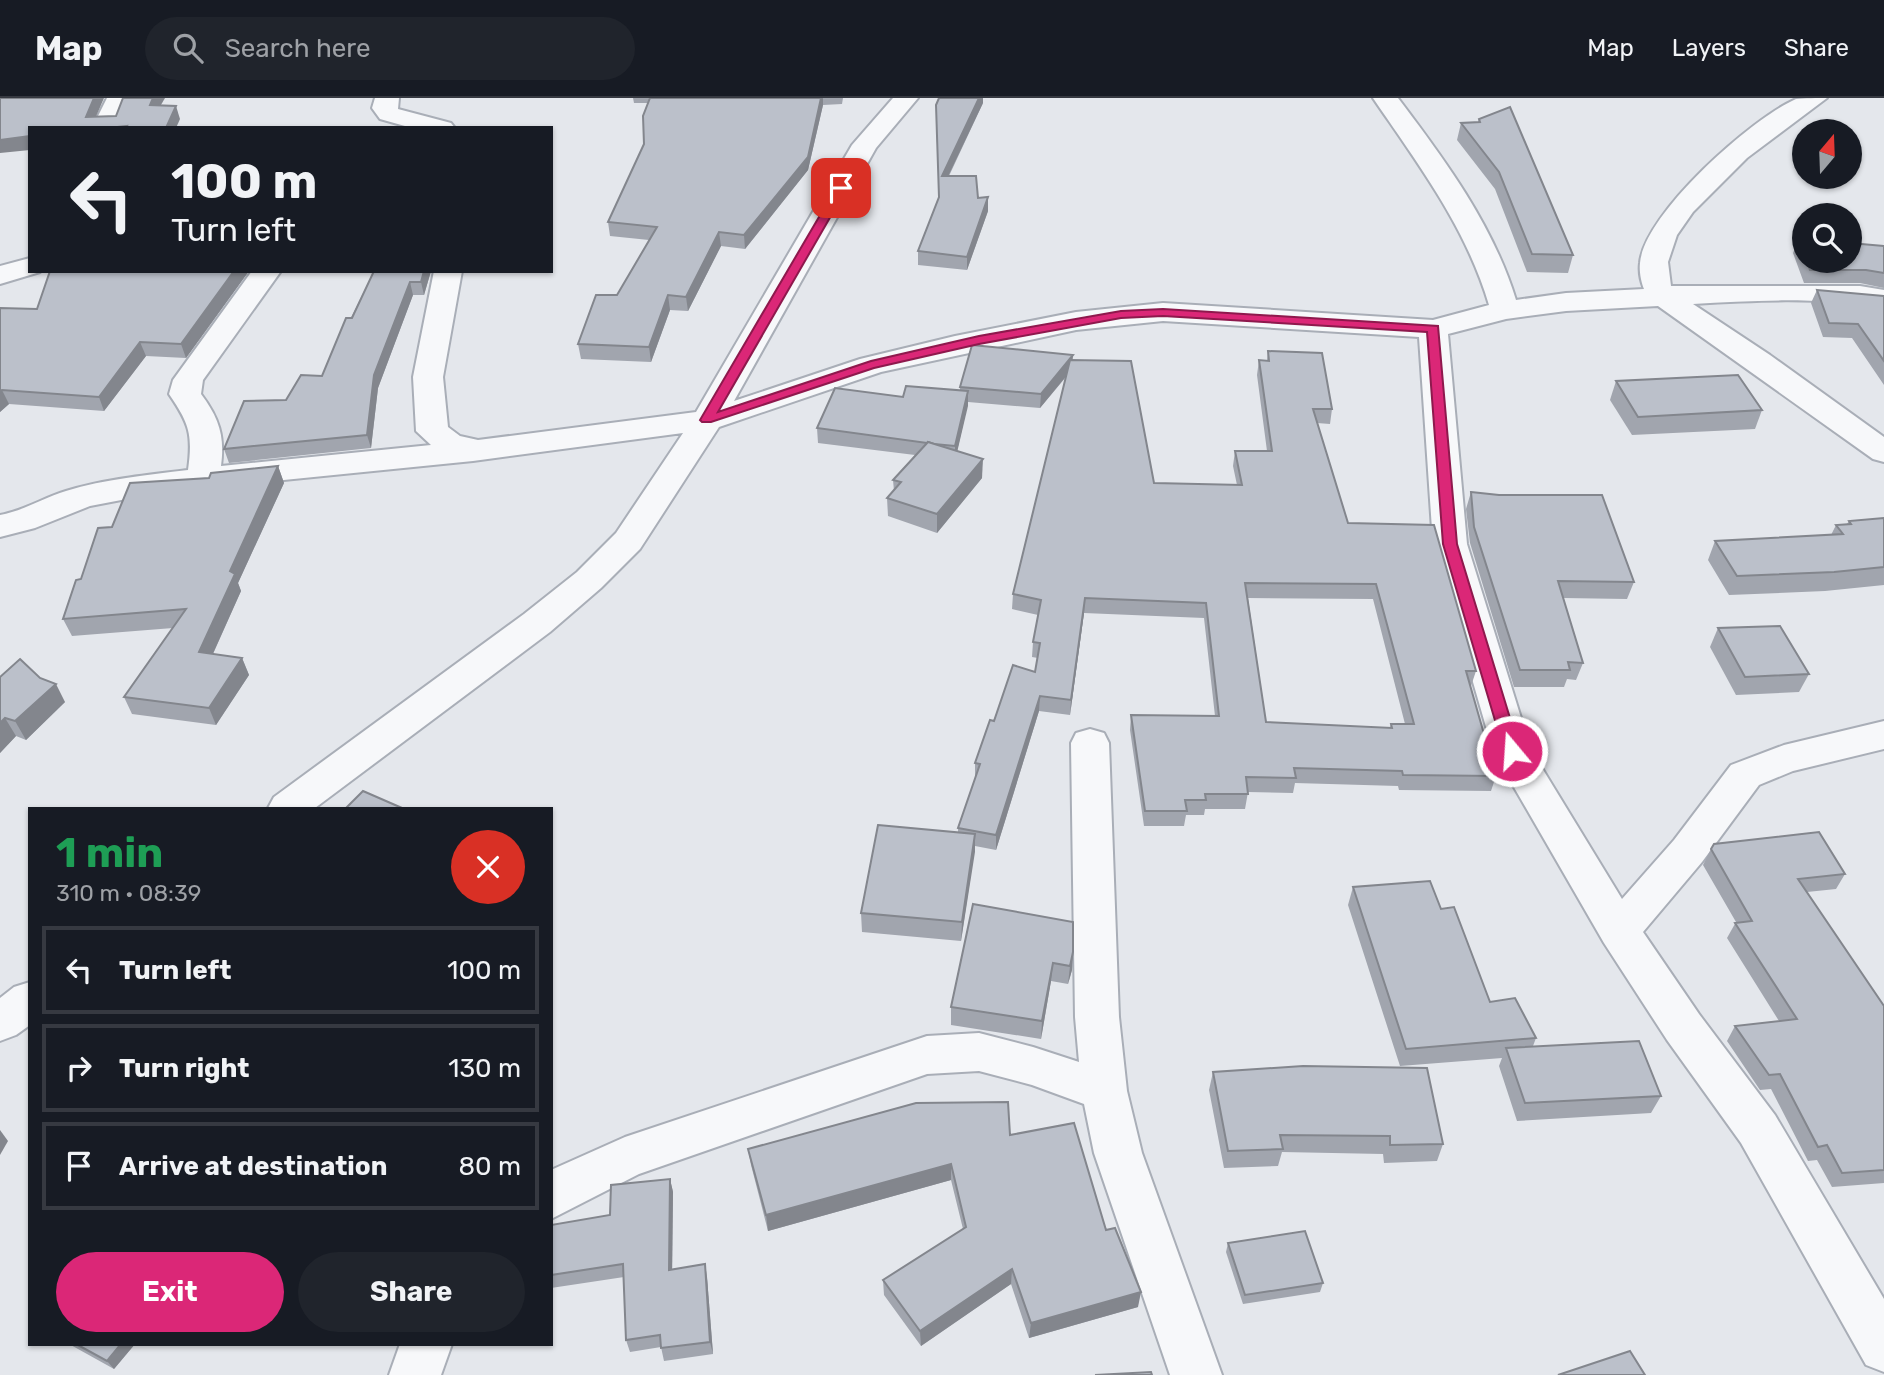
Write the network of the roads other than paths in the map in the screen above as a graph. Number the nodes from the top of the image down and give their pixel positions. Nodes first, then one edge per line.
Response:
1 (119, 98) edge
2 (387, 98) edge
3 (906, 98) edge
4 (1385, 98) edge
5 (1815, 98) edge
6 (106, 126) edge
7 (434, 126) edge
8 (28, 267) edge
9 (266, 273) edge
10 (448, 273) edge
11 (0, 275) edge
12 (1662, 296) junction
13 (1884, 299) edge
14 (1505, 310) junction
15 (1433, 329) junction
16 (707, 420) junction
17 (478, 450) junction
18 (1884, 452) edge
19 (203, 479) junction
20 (0, 526) edge
21 (1884, 735) edge
22 (1090, 743) dead end
23 (289, 807) edge
24 (1619, 931) junction
25 (28, 1001) edge
26 (0, 1022) edge
27 (1104, 1091) junction
28 (553, 1196) edge
29 (425, 1346) edge
30 (1884, 1346) edge
31 (415, 1375) edge
32 (1196, 1375) edge

1 - 6 street
2 - 7 street
3 - 16 street
4 - 14 street
5 - 12 street
8 - 11 street
9 - 19 street
10 - 17 street
12 - 13 street
12 - 14 street
12 - 18 street
14 - 15 street
15 - 16 street
15 - 24 street
16 - 17 street
16 - 23 street
17 - 19 street
19 - 20 street
21 - 24 street
22 - 27 street
24 - 30 street
25 - 26 street
27 - 28 street
27 - 32 street
29 - 31 street

